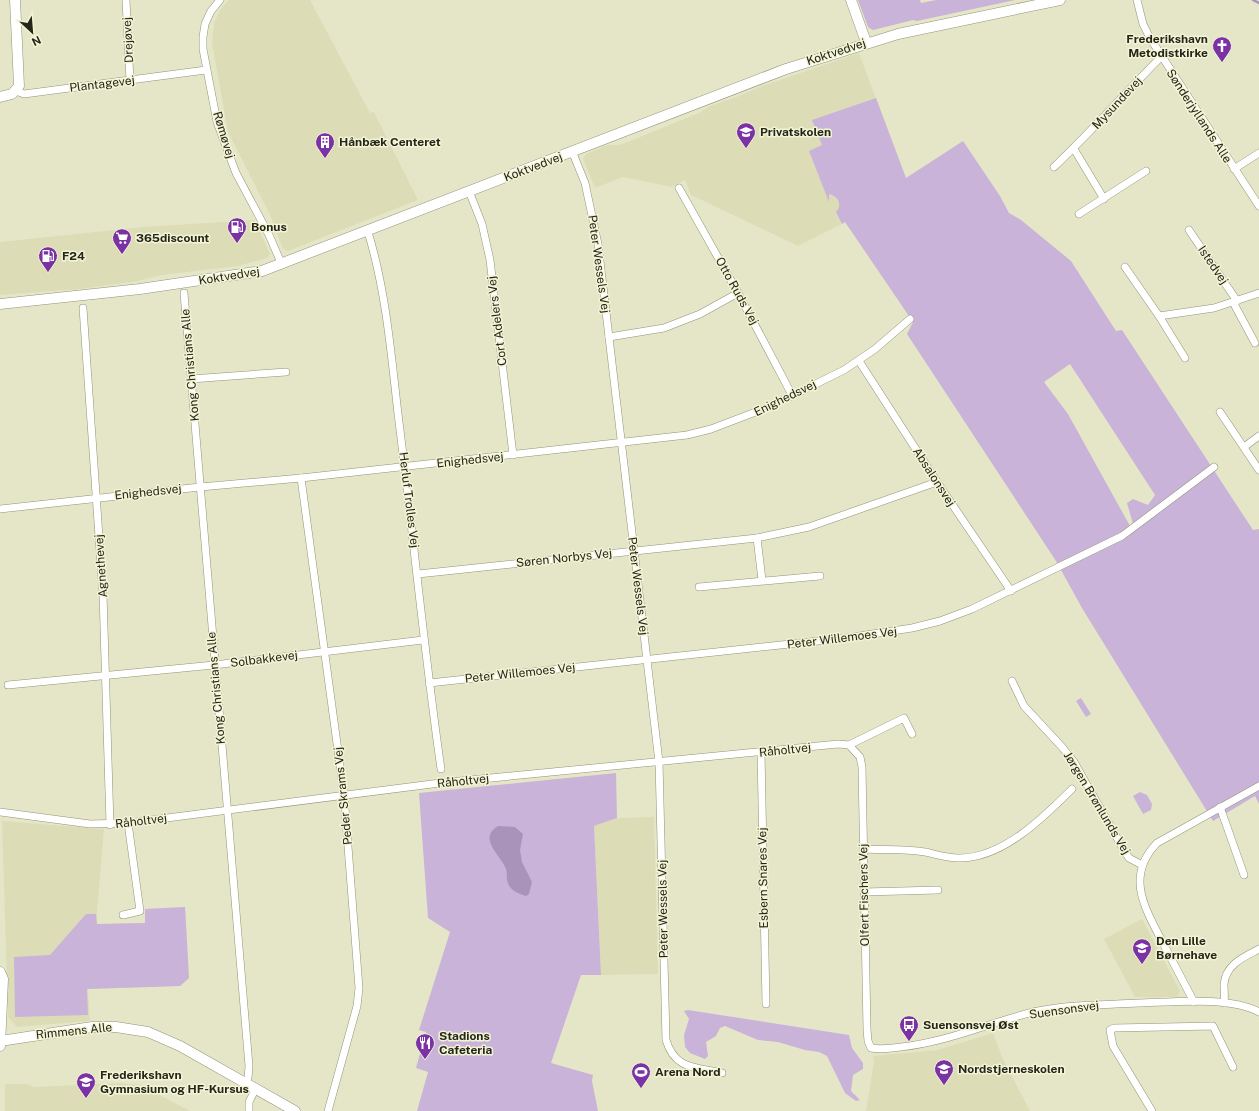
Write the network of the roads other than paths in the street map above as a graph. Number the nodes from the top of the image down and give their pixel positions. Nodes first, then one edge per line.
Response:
1 (16, 0) edge
2 (126, 0) edge
3 (220, 0) edge
4 (851, 0) edge
5 (1060, 0) edge
6 (1137, 0) edge
7 (866, 42) junction
8 (1161, 57) junction
9 (206, 70) junction
10 (130, 81) junction
11 (16, 91) junction
12 (0, 97) edge
13 (1074, 149) junction
14 (572, 151) junction
15 (1259, 153) edge
16 (1054, 167) dead end
17 (1234, 169) junction
18 (1146, 171) dead end
19 (679, 188) dead end
20 (470, 191) junction
21 (1104, 199) junction
22 (1259, 206) edge
23 (1079, 214) dead end
24 (1189, 230) dead end
25 (368, 232) junction
26 (282, 265) junction
27 (1125, 268) dead end
28 (738, 292) junction
29 (184, 293) dead end
30 (1259, 293) edge
31 (1235, 302) junction
32 (0, 304) edge
33 (83, 308) dead end
34 (1159, 316) junction
35 (910, 319) dead end
36 (609, 337) junction
37 (1254, 343) dead end
38 (1184, 358) dead end
39 (859, 361) junction
40 (286, 372) dead end
41 (191, 379) junction
42 (792, 395) junction
43 (1220, 412) dead end
44 (1259, 436) edge
45 (621, 443) junction
46 (1244, 447) junction
47 (513, 455) junction
48 (405, 467) junction
49 (1214, 467) dead end
50 (1259, 470) edge
51 (301, 478) junction
52 (937, 482) junction
53 (200, 487) junction
54 (96, 498) junction
55 (0, 509) edge
56 (757, 538) junction
57 (634, 551) junction
58 (418, 574) junction
59 (820, 576) dead end
60 (762, 580) junction
61 (699, 587) dead end
62 (1010, 591) junction
63 (423, 640) junction
64 (326, 652) junction
65 (648, 660) junction
66 (214, 664) junction
67 (107, 675) junction
68 (1012, 681) dead end
69 (428, 683) junction
70 (8, 685) dead end
71 (912, 734) dead end
72 (849, 745) junction
73 (761, 752) junction
74 (659, 762) junction
75 (441, 769) dead end
76 (1259, 786) edge
77 (1072, 789) dead end
78 (344, 795) junction
79 (1220, 807) junction
80 (227, 809) junction
81 (0, 812) edge
82 (128, 823) junction
83 (110, 825) junction
84 (864, 850) junction
85 (1142, 865) junction
86 (1244, 875) dead end
87 (938, 890) dead end
88 (864, 892) junction
89 (123, 915) dead end
90 (1259, 950) edge
91 (0, 972) edge
92 (1194, 1002) junction
93 (1224, 1003) junction
94 (766, 1004) dead end
95 (1259, 1012) edge
96 (0, 1040) edge
97 (0, 1046) edge
98 (871, 1048) joint
99 (1233, 1067) dead end
100 (722, 1073) dead end
101 (246, 1083) junction
102 (256, 1088) junction
103 (249, 1111) edge
104 (295, 1111) edge
105 (328, 1111) edge
106 (1152, 1111) edge

1 - 11 street
2 - 10 street, Drejøvej
3 - 9 street, Rømøvej
4 - 7 street
5 - 7 street, Koktvedvej
6 - 8 street, Sønderjyllands Alle
7 - 14 street, Koktvedvej
8 - 13 street, Mysundevej
8 - 17 street, Sønderjyllands Alle
9 - 10 street, Plantagevej
9 - 26 street, Rømøvej
10 - 11 street, Plantagevej
11 - 12 street, Plantagevej
13 - 16 street, Mysundevej
13 - 21 street
14 - 20 street, Koktvedvej
14 - 36 street, Peter Wessels Vej
15 - 17 street
17 - 22 street, Sønderjyllands Alle
18 - 21 street
19 - 28 street, Otto Ruds Vej
20 - 25 street, Koktvedvej
20 - 47 street, Cort Adelers Vej
21 - 23 street
24 - 31 street, Istedvej
25 - 26 street, Koktvedvej
25 - 48 street, Herluf Trolles Vej
26 - 32 street, Koktvedvej
27 - 34 street
28 - 36 street
28 - 42 street, Otto Ruds Vej
29 - 41 street, Kong Christians Alle
30 - 31 street
31 - 34 street
31 - 37 street, Istedvej
33 - 54 street, Agnethevej
34 - 38 street
35 - 39 street, Enighedsvej
36 - 45 street, Peter Wessels Vej
39 - 42 street, Enighedsvej
39 - 52 street, Absalonsvej
40 - 41 street
41 - 53 street, Kong Christians Alle
42 - 45 street, Enighedsvej
43 - 46 street
44 - 46 street
45 - 47 street, Enighedsvej
45 - 57 street, Peter Wessels Vej
46 - 50 street
47 - 48 street, Enighedsvej
48 - 51 street, Enighedsvej
48 - 58 street, Herluf Trolles Vej
49 - 62 street, Peter Willemoes Vej
51 - 53 street, Enighedsvej
51 - 64 street, Peder Skrams Vej
52 - 56 street, Søren Norbys Vej
52 - 62 street, Absalonsvej
53 - 54 street, Enighedsvej
53 - 66 street, Kong Christians Alle
54 - 55 street, Enighedsvej
54 - 67 street, Agnethevej
56 - 57 street, Søren Norbys Vej
56 - 60 street
57 - 58 street, Søren Norbys Vej
57 - 65 street, Peter Wessels Vej
58 - 63 street, Herluf Trolles Vej
59 - 60 street
60 - 61 street
62 - 65 street, Peter Willemoes Vej
63 - 64 street, Solbakkevej
63 - 69 street, Herluf Trolles Vej
64 - 66 street, Solbakkevej
64 - 78 street, Peder Skrams Vej
65 - 69 street, Peter Willemoes Vej
65 - 74 street, Peter Wessels Vej
66 - 67 street, Solbakkevej
66 - 80 street, Kong Christians Alle
67 - 70 street, Solbakkevej
67 - 83 street, Agnethevej
68 - 85 street, Jørgen Brønlunds Vej
69 - 75 street, Herluf Trolles Vej
71 - 72 street, Råholtvej
72 - 73 street, Råholtvej
72 - 84 street, Olfert Fischers Vej
73 - 74 street, Råholtvej
73 - 94 street, Esbern Snares Vej
74 - 78 street, Råholtvej
74 - 100 street, Peter Wessels Vej
76 - 79 street, Jørgen Brønlunds Vej
77 - 84 street
78 - 80 street, Råholtvej
78 - 105 street, Peder Skrams Vej
79 - 85 street, Jørgen Brønlunds Vej
79 - 86 street
80 - 82 street, Råholtvej
80 - 101 street, Kong Christians Alle
81 - 83 street, Råholtvej
82 - 83 street, Råholtvej
82 - 89 street
84 - 88 street, Olfert Fischers Vej
85 - 92 street, Jørgen Brønlunds Vej
87 - 88 street
88 - 98 street, Olfert Fischers Vej
90 - 93 street
91 - 96 street
92 - 93 street, Suensonsvej
92 - 98 street, Suensonsvej
93 - 95 street, Suensonsvej
96 - 97 street
96 - 101 street, Rimmens Alle
99 - 106 street
101 - 102 street, Rimmens Alle
102 - 103 street
102 - 104 street, Rimmens Alle

